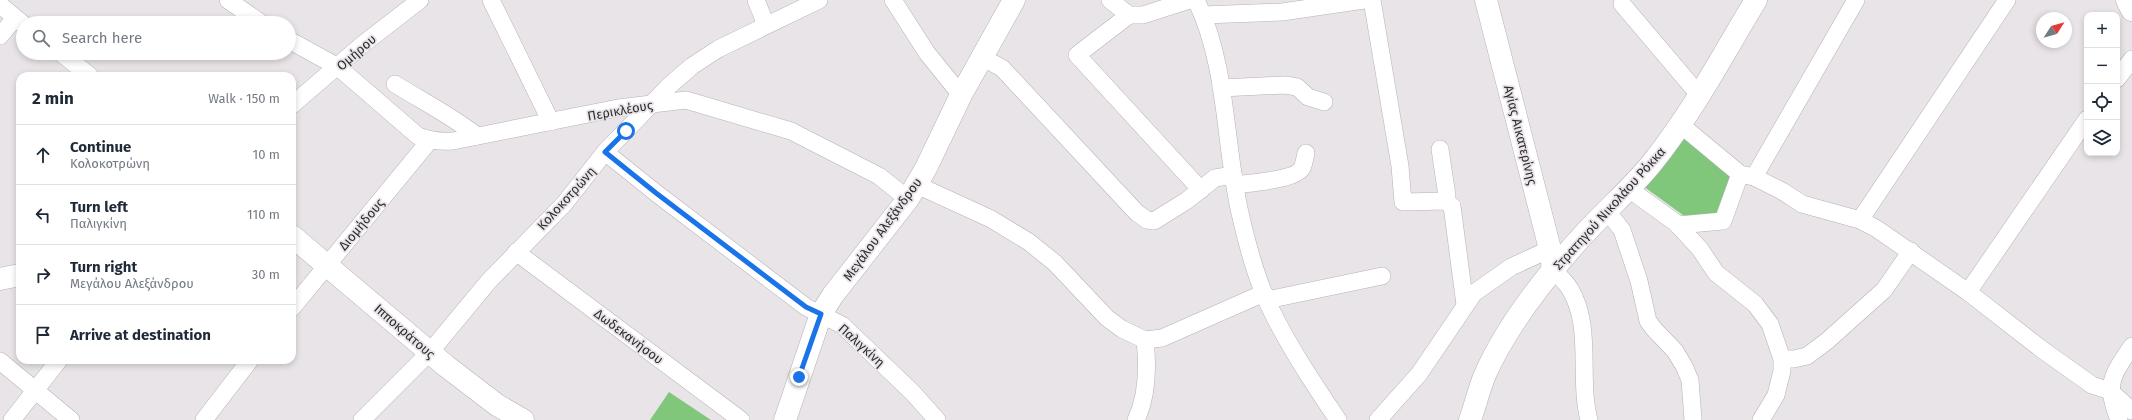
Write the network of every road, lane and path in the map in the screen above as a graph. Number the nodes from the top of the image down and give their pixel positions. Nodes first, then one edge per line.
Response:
1 (228, 0) edge
2 (420, 0) edge
3 (491, 0) edge
4 (756, 0) edge
5 (819, 0) edge
6 (893, 0) edge
7 (1014, 0) edge
8 (1110, 0) edge
9 (1190, 0) edge
10 (1196, 0) edge
11 (1364, 0) edge
12 (1372, 0) edge
13 (1486, 0) edge
14 (1756, 0) edge
15 (1856, 0) edge
16 (2007, 0) edge
17 (2127, 0) edge
18 (1622, 4) dead end
19 (0, 5) edge
20 (2132, 10) edge
21 (1129, 15) junction
22 (1203, 15) junction
23 (251, 16) edge
24 (16, 18) edge
25 (16, 23) edge
26 (766, 25) junction
27 (0, 36) edge
28 (296, 44) edge
29 (983, 58) junction
30 (2132, 59) edge
31 (70, 60) edge
32 (338, 67) junction
33 (85, 72) edge
34 (2120, 75) edge
35 (395, 84) dead end
36 (1221, 88) junction
37 (961, 95) junction
38 (1700, 96) junction
39 (296, 102) edge
40 (1324, 102) dead end
41 (653, 104) junction
42 (2086, 120) edge
43 (551, 122) junction
44 (1681, 125) junction
45 (477, 136) junction
46 (430, 140) junction
47 (1440, 149) dead end
48 (605, 152) junction
49 (1306, 153) dead end
50 (1747, 175) junction
51 (1234, 180) junction
52 (1629, 189) junction
53 (1201, 190) junction
54 (912, 192) junction
55 (1445, 201) junction
56 (1607, 210) junction
57 (1860, 220) junction
58 (1678, 225) junction
59 (296, 239) edge
60 (1550, 249) junction
61 (516, 252) junction
62 (1911, 252) junction
63 (327, 264) junction
64 (1553, 270) junction
65 (16, 276) edge
66 (1382, 276) dead end
67 (0, 279) edge
68 (1968, 292) junction
69 (1265, 296) junction
70 (296, 303) edge
71 (1465, 304) junction
72 (821, 314) junction
73 (1146, 340) junction
74 (2132, 346) edge
75 (430, 352) junction
76 (1782, 359) junction
77 (0, 361) edge
78 (56, 364) edge
79 (247, 364) edge
80 (35, 390) junction
81 (2110, 391) junction
82 (2132, 411) edge
83 (12, 420) edge
84 (71, 420) edge
85 (204, 420) edge
86 (362, 420) edge
87 (523, 420) edge
88 (742, 420) edge
89 (785, 420) edge
90 (937, 420) edge
91 (1136, 420) edge
92 (1338, 420) edge
93 (1378, 420) edge
94 (1470, 420) edge
95 (1589, 420) edge
96 (1693, 420) edge
97 (1761, 420) edge
98 (2119, 420) edge

1 - 23 street
2 - 32 street, Ομήρου
3 - 43 street
4 - 26 street
5 - 26 street, Κολοκοτρώνη
6 - 37 street
7 - 29 street, Μεγάλου Αλεξάνδρου
8 - 21 street
9 - 21 street
10 - 22 street
11 - 22 street
12 - 55 street
13 - 60 street, Αγίας Αικατερίνης
14 - 38 street, Στρατηγού Νικολάου Ρόκκα
15 - 50 street
16 - 57 street
17 - 20 street
18 - 38 street
19 - 24 street
21 - 53 street
22 - 36 street
25 - 27 street
26 - 41 street, Κολοκοτρώνη
28 - 32 street, Περικλέους
29 - 37 street, Μεγάλου Αλεξάνδρου
29 - 53 street
30 - 34 street
31 - 33 street
32 - 39 street, Ομήρου
32 - 46 street, Περικλέους
35 - 45 street
36 - 40 street
36 - 51 street
37 - 54 street, Μεγάλου Αλεξάνδρου
38 - 44 street, Στρατηγού Νικολάου Ρόκκα
41 - 43 street, Περικλέους
41 - 48 street, Κολοκοτρώνη
41 - 54 street, Περικλέους
42 - 68 street
43 - 45 street, Περικλέους
44 - 50 street
44 - 52 street, Στρατηγού Νικολάου Ρόκκα
45 - 46 street, Περικλέους
46 - 63 street, Διομήδους
47 - 55 street
48 - 61 street, Κολοκοτρώνη
48 - 72 street, Παλιγκίνη
49 - 51 street
50 - 57 street
50 - 58 street
51 - 53 street
51 - 69 street
52 - 56 street, Στρατηγού Νικολάου Ρόκκα
52 - 58 street
54 - 72 street, Μεγάλου Αλεξάνδρου
54 - 73 street, Περικλέους
55 - 71 street
56 - 64 street, Στρατηγού Νικολάου Ρόκκα
56 - 96 street
57 - 62 street
58 - 76 street
59 - 63 street, Ιπποκράτους
60 - 64 street, Αγίας Αικατερίνης
60 - 71 street
61 - 75 street, Κολοκοτρώνη
61 - 88 street, Δωδεκανήσου
62 - 68 street
62 - 76 street
63 - 70 street, Διομήδους
63 - 75 street, Ιπποκράτους
64 - 94 street, Στρατηγού Νικολάου Ρόκκα
64 - 95 street
65 - 67 street
66 - 69 street
68 - 81 street
69 - 73 street
69 - 92 street
71 - 93 street
72 - 89 street, Μεγάλου Αλεξάνδρου
72 - 90 street, Παλιγκίνη
73 - 91 street
74 - 81 street
75 - 86 street, Κολοκοτρώνη
75 - 87 street, Ιπποκράτους
76 - 97 street
77 - 80 street
78 - 80 street
79 - 85 street
80 - 83 street
80 - 84 street
81 - 82 street
81 - 98 street

